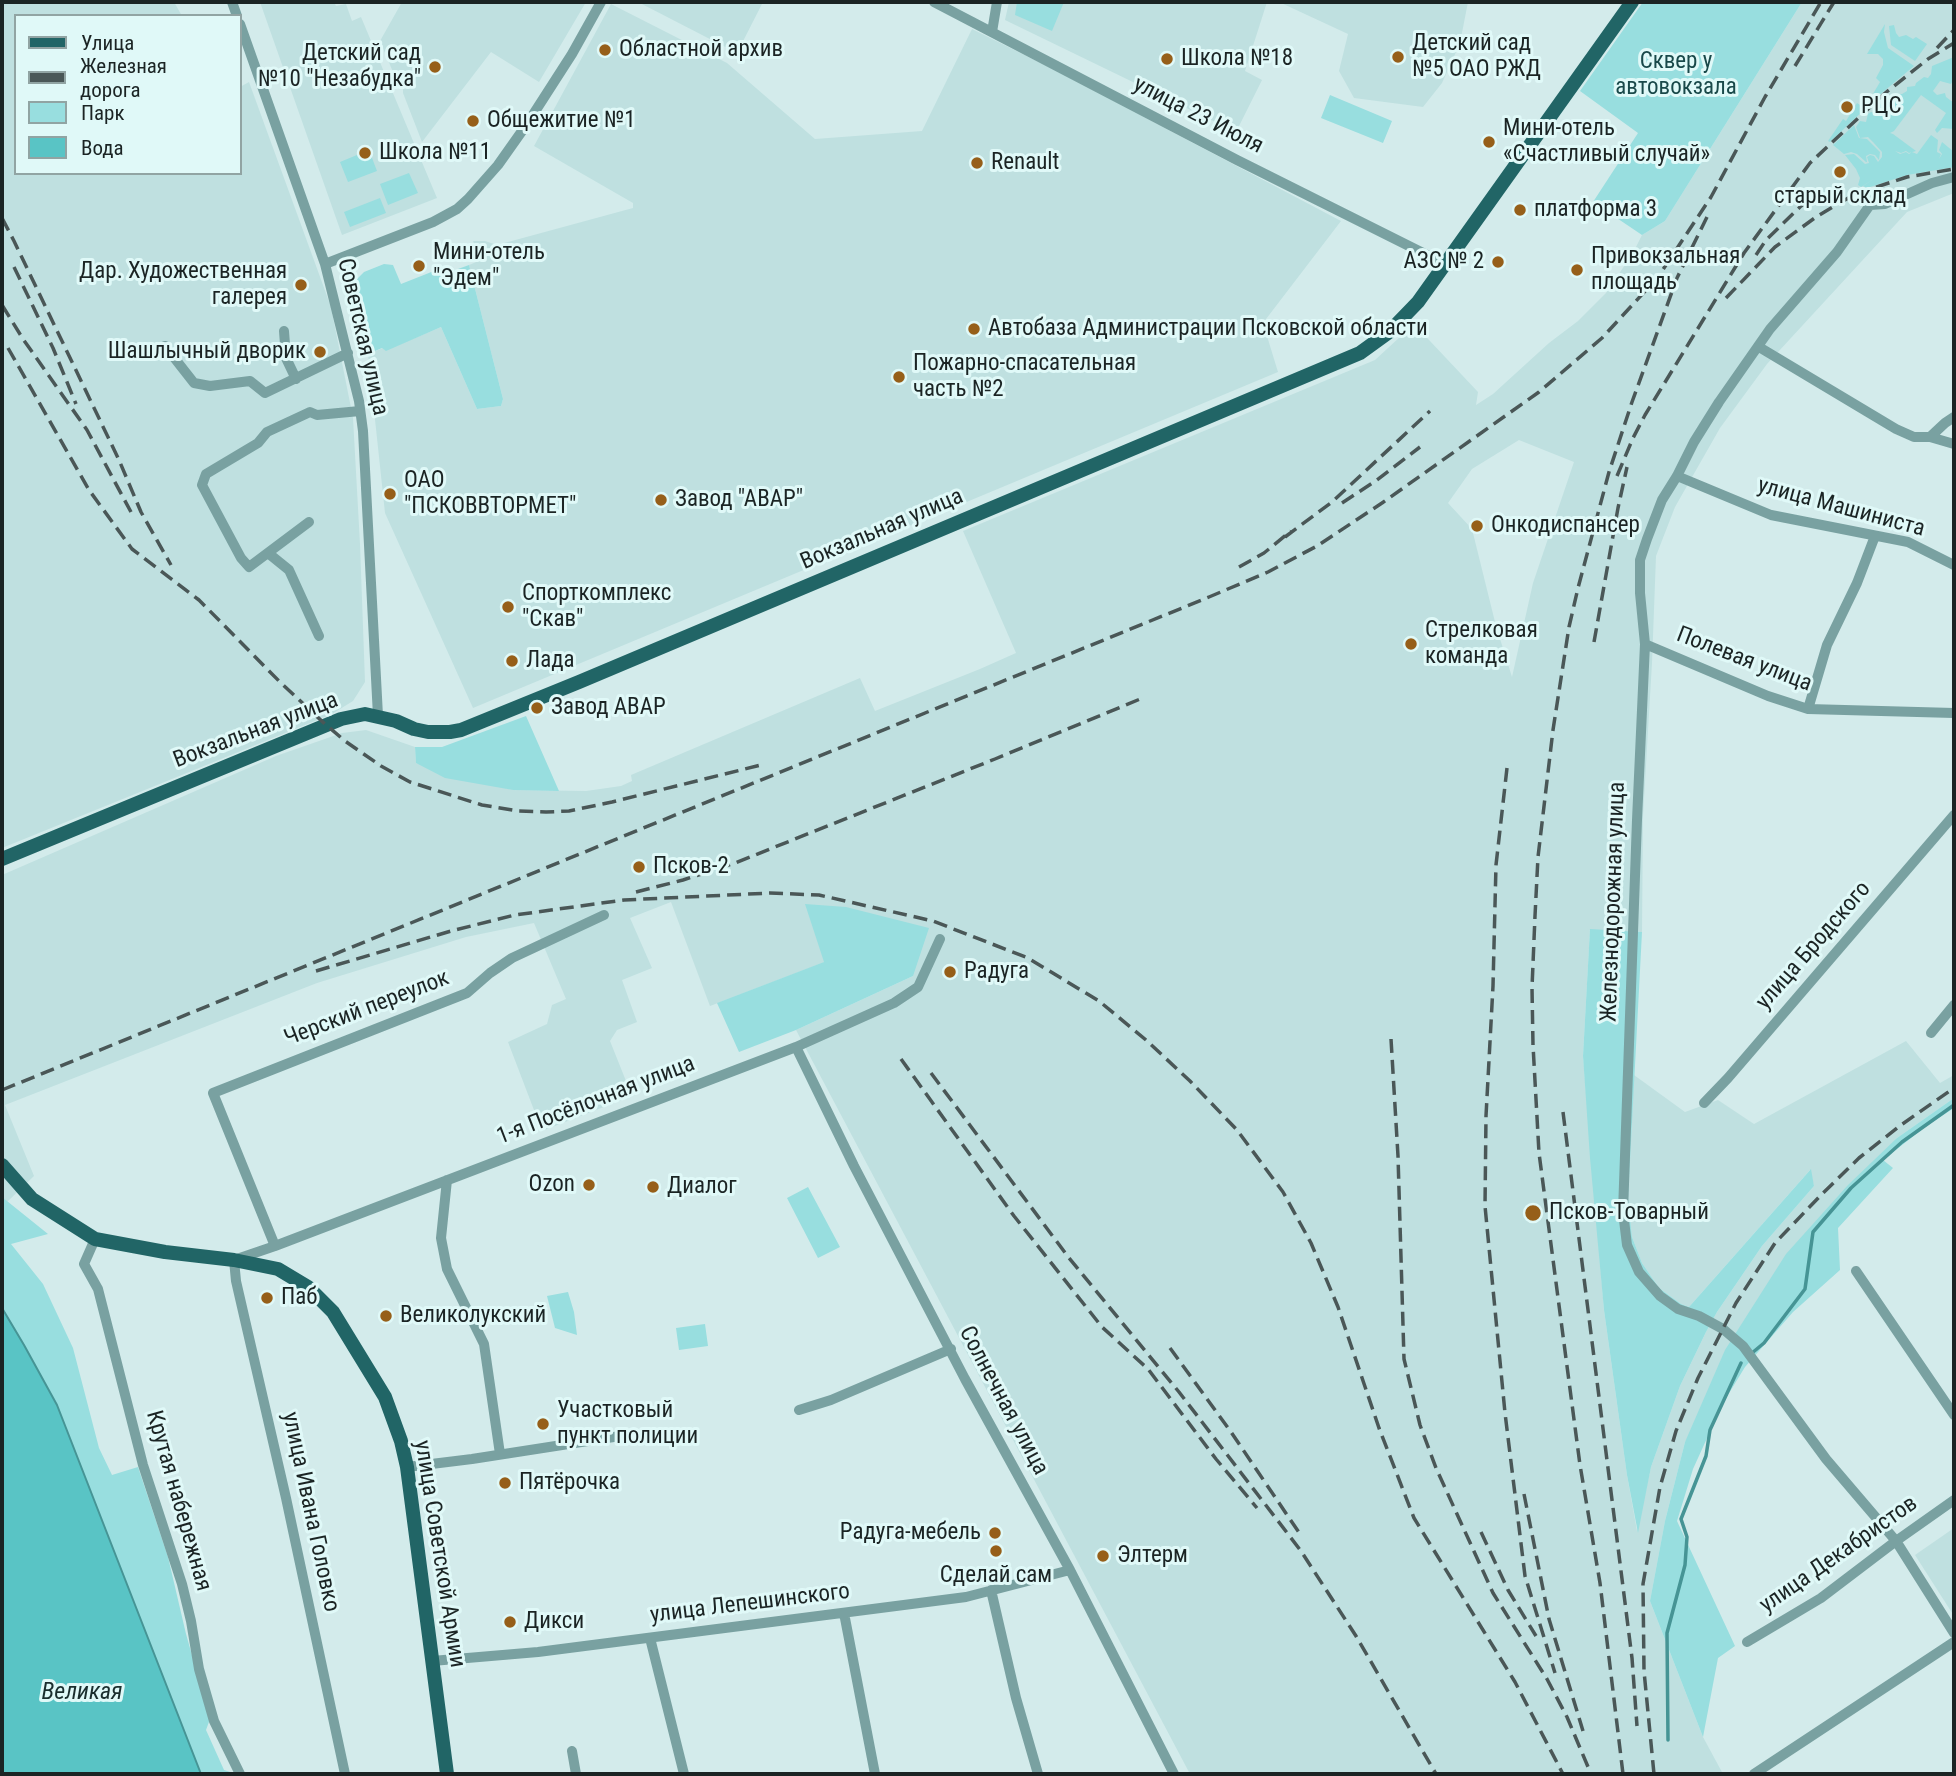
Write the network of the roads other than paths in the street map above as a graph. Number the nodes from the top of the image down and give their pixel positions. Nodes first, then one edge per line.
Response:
1 (601, 2) edge
2 (934, 2) edge
3 (997, 2) edge
4 (1632, 2) edge
5 (242, 30) edge
6 (992, 32) junction
7 (1954, 177) edge
8 (325, 264) junction
9 (1445, 264) junction
10 (284, 331) dead end
11 (164, 345) dead end
12 (1759, 347) junction
13 (348, 354) junction
14 (296, 379) junction
15 (360, 411) junction
16 (1954, 417) edge
17 (1930, 437) junction
18 (1954, 444) edge
19 (1677, 476) junction
20 (309, 522) dead end
21 (1875, 536) junction
22 (268, 552) junction
23 (1954, 565) edge
24 (319, 636) dead end
25 (1645, 644) junction
26 (1808, 709) junction
27 (1954, 713) edge
28 (378, 716) junction
29 (1954, 815) edge
30 (2, 859) edge
31 (604, 915) dead end
32 (940, 939) dead end
33 (1954, 1005) edge
34 (1931, 1033) dead end
35 (796, 1047) junction
36 (1703, 1103) dead end
37 (2, 1166) edge
38 (447, 1180) junction
39 (95, 1239) junction
40 (275, 1246) junction
41 (234, 1260) junction
42 (1856, 1271) dead end
43 (951, 1349) junction
44 (799, 1410) dead end
45 (1954, 1415) edge
46 (620, 1436) dead end
47 (500, 1454) junction
48 (408, 1467) junction
49 (1954, 1500) edge
50 (1896, 1541) junction
51 (1070, 1570) junction
52 (991, 1590) junction
53 (844, 1613) junction
54 (1954, 1633) edge
55 (650, 1637) junction
56 (1747, 1642) dead end
57 (1954, 1643) edge
58 (432, 1661) junction
59 (572, 1751) dead end
60 (240, 1774) edge
61 (345, 1774) edge
62 (447, 1774) edge
63 (576, 1774) edge
64 (684, 1774) edge
65 (875, 1774) edge
66 (1038, 1774) edge
67 (1174, 1774) edge
68 (1754, 1774) edge

1 - 8 street
2 - 6 street, улица 23 Июля
3 - 6 street
4 - 9 main road, Вокзальная улица
5 - 8 street, Советская улица
6 - 9 street, улица 23 Июля
7 - 12 street, Железнодорожная улица
8 - 13 street, Советская улица
9 - 28 main road, Вокзальная улица
10 - 14 street
11 - 14 street
12 - 17 street
12 - 19 street, Железнодорожная улица
13 - 14 street
13 - 15 street, Советская улица
15 - 22 street
15 - 28 street, Советская улица
16 - 17 street
17 - 18 street
19 - 21 street, улица Машиниста
19 - 25 street, Железнодорожная улица
20 - 22 street
21 - 23 street, улица Машиниста
21 - 26 street
22 - 24 street
25 - 26 street, Полевая улица
25 - 50 street, Железнодорожная улица
26 - 27 street, Полевая улица
28 - 30 main road, Вокзальная улица
29 - 36 street, улица Бродского
31 - 40 street, Черский переулок
32 - 35 street, 1-я Посёлочная улица
33 - 34 street
35 - 38 street, 1-я Посёлочная улица
35 - 43 street, Солнечная улица
37 - 39 main road, улица Советской Армии
38 - 40 street, 1-я Посёлочная улица
38 - 47 street
39 - 41 main road, улица Советской Армии
39 - 60 street, Крутая набережная
40 - 41 street, 1-я Посёлочная улица
41 - 48 main road, улица Советской Армии
41 - 61 street, улица Ивана Головко
42 - 45 street
43 - 44 street
43 - 51 street, Солнечная улица
46 - 47 street
47 - 48 street
48 - 58 main road, улица Советской Армии
49 - 50 street, улица Декабристов
50 - 54 street, Железнодорожная улица
50 - 56 street, улица Декабристов
51 - 52 street, улица Лепешинского
51 - 67 street, Солнечная улица
52 - 53 street, улица Лепешинского
52 - 66 street
53 - 55 street, улица Лепешинского
53 - 65 street
55 - 58 street, улица Лепешинского
55 - 64 street
57 - 68 street
58 - 62 main road, улица Советской Армии
59 - 63 street

